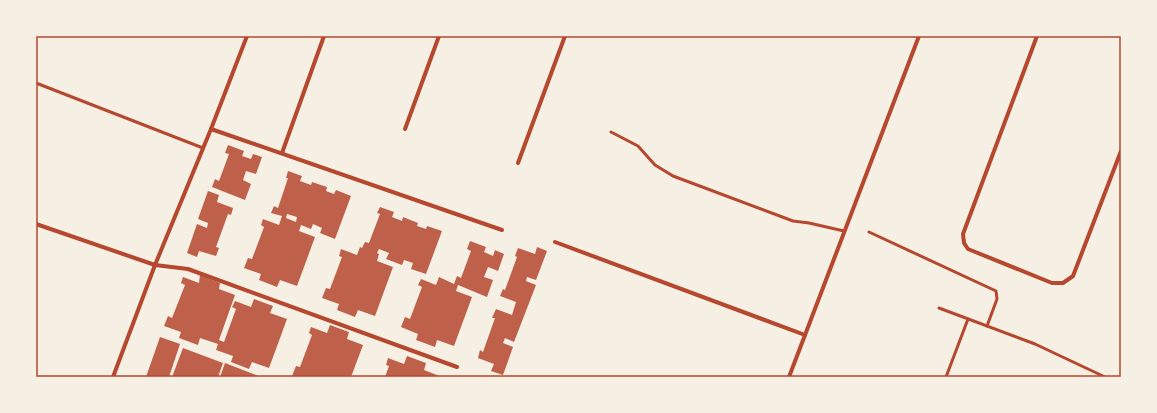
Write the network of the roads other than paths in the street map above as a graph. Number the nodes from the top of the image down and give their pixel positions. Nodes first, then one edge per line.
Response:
1 (247, 36) edge
2 (324, 36) edge
3 (439, 36) edge
4 (565, 36) edge
5 (919, 36) edge
6 (1037, 36) edge
7 (36, 83) edge
8 (211, 129) junction
9 (406, 129) dead end
10 (612, 132) dead end
11 (203, 148) junction
12 (1121, 151) edge
13 (282, 153) junction
14 (518, 163) dead end
15 (36, 224) edge
16 (502, 230) dead end
17 (844, 231) junction
18 (869, 232) dead end
19 (555, 242) dead end
20 (155, 265) junction
21 (939, 308) dead end
22 (968, 319) junction
23 (987, 326) junction
24 (805, 335) junction
25 (457, 367) dead end
26 (113, 377) edge
27 (789, 377) edge
28 (946, 377) edge
29 (1105, 377) edge

1 - 8 street
2 - 13 street
3 - 9 street
4 - 14 street
5 - 17 street
6 - 12 street
7 - 11 lane
8 - 11 street
8 - 13 street
10 - 17 lane
11 - 20 street
13 - 16 street
15 - 20 street
17 - 24 street
18 - 23 lane
19 - 24 street
20 - 25 street
20 - 26 street
21 - 22 lane
22 - 23 lane
22 - 28 lane
23 - 29 lane
24 - 27 street

